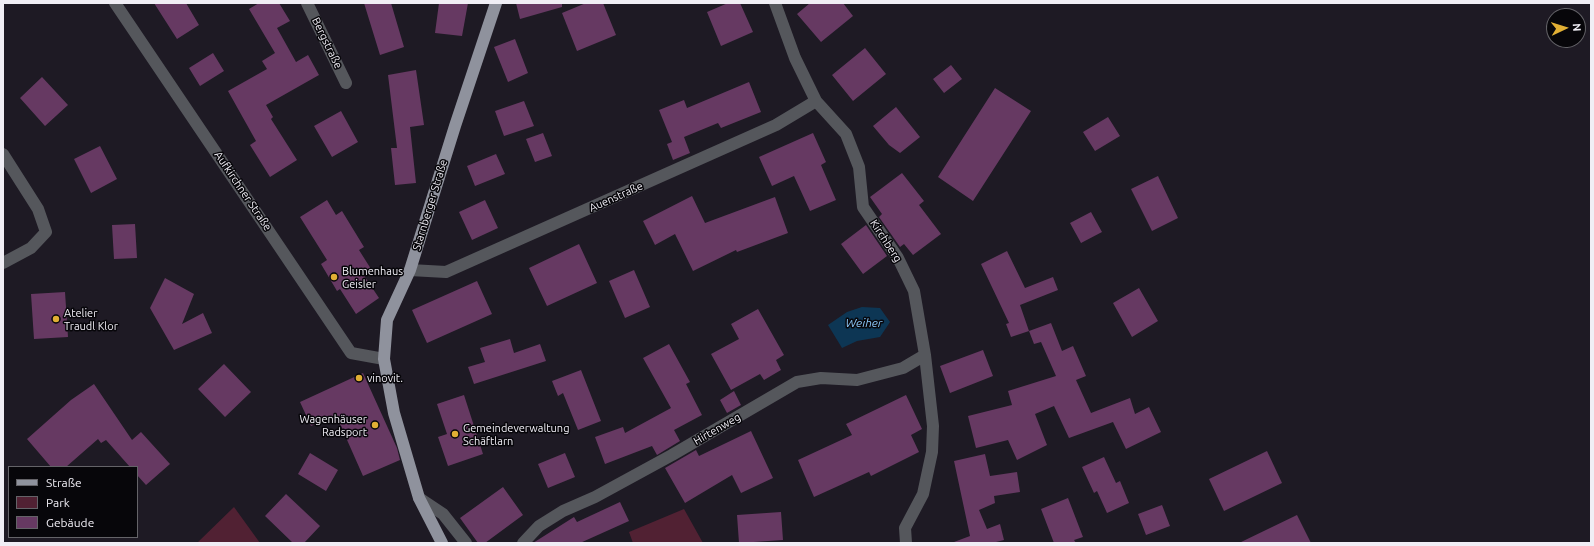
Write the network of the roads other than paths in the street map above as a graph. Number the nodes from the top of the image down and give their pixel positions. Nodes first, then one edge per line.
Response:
1 (115, 3) edge
2 (307, 3) edge
3 (496, 3) edge
4 (775, 3) edge
5 (346, 83) dead end
6 (816, 101) junction
7 (3, 154) edge
8 (3, 262) edge
9 (410, 270) junction
10 (925, 355) junction
11 (384, 359) junction
12 (419, 498) junction
13 (442, 543) edge
14 (466, 543) edge
15 (523, 543) edge
16 (906, 543) edge

1 - 11 street, Aufkirchner Straße
2 - 5 street, Bergstraße
3 - 9 main road, Starnberger Straße
4 - 6 street, Kirchberg
6 - 9 street, Auenstraße
6 - 10 street, Kirchberg
7 - 8 street
9 - 11 main road, Starnberger Straße
10 - 15 street, Hirtenweg
10 - 16 street, Kirchberg
11 - 12 main road, Starnberger Straße
12 - 13 main road, Starnberger Straße
12 - 14 street

